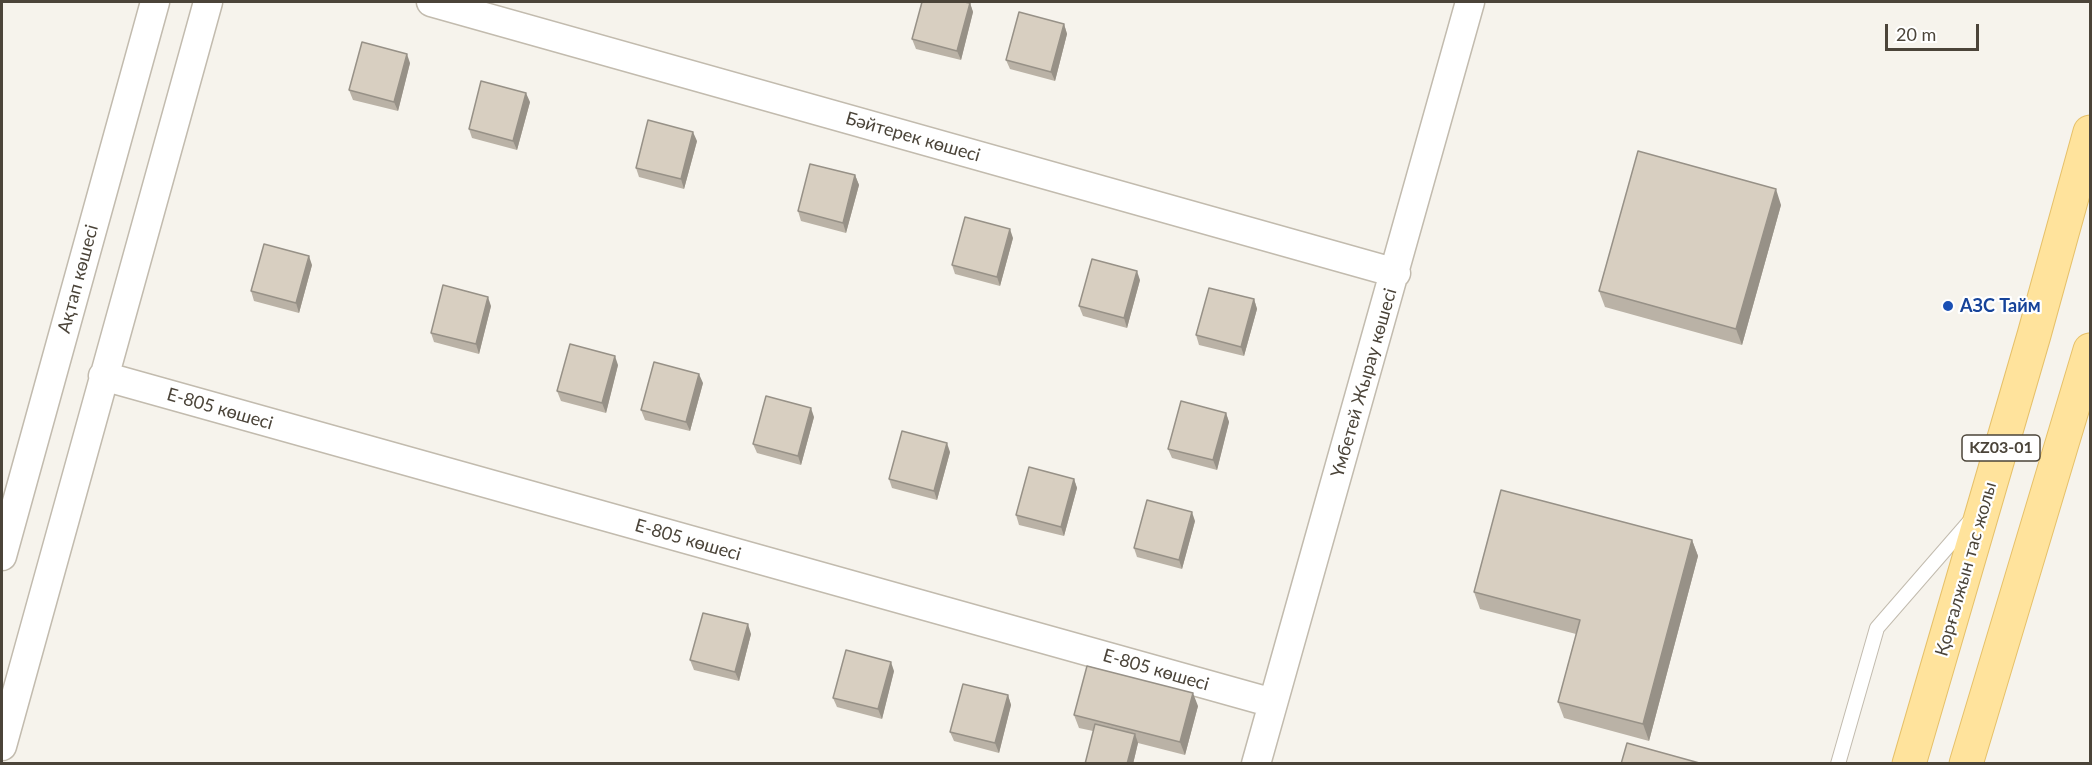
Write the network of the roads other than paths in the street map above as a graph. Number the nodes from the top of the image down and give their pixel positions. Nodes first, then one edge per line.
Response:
1 (155, 2) edge
2 (208, 2) edge
3 (431, 2) edge
4 (1470, 2) edge
5 (2091, 132) edge
6 (1396, 273) junction
7 (2091, 350) edge
8 (103, 376) junction
9 (1985, 504) junction
10 (2, 556) edge
11 (1273, 703) junction
12 (2, 746) edge
13 (1256, 764) edge
14 (1838, 764) edge
15 (1909, 764) edge
16 (1966, 764) edge

1 - 10 street, Ақтап көшесі
2 - 8 street
3 - 6 street, Бәйтерек көшесі
4 - 6 street, Үмбетей Жырау көшесі
5 - 9 main road, Қорғалжын тас жолы / KZ03-01
6 - 11 street, Үмбетей Жырау көшесі
7 - 16 main road, KZ03-01
8 - 11 street, Е-805 көшесі
8 - 12 street
9 - 14 lane
9 - 15 main road, Қорғалжын тас жолы / KZ03-01
11 - 13 street, Үмбетей Жырау көшесі

